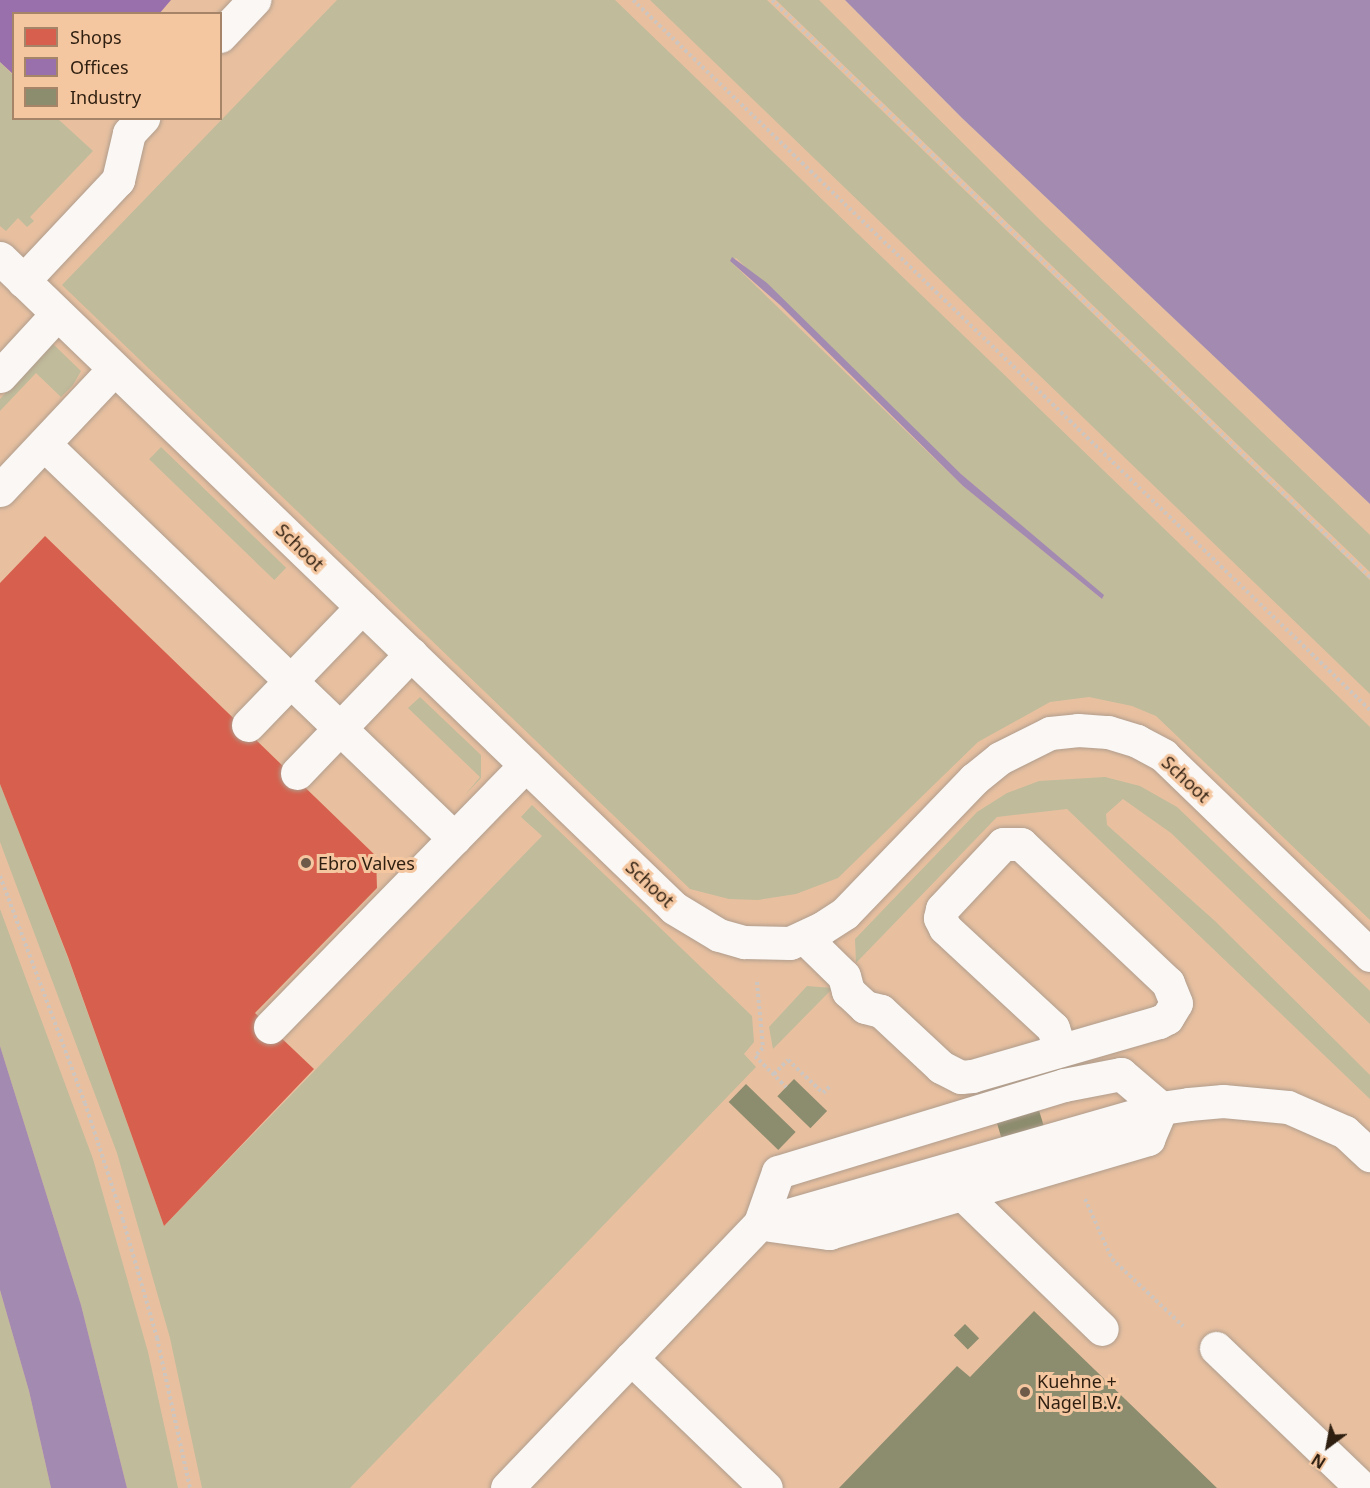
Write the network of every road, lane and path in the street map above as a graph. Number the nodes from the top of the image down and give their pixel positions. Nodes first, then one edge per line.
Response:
1 (254, 0) edge
2 (633, 0) edge
3 (772, 0) edge
4 (222, 34) edge
5 (141, 120) edge
6 (0, 258) edge
7 (23, 281) junction
8 (57, 314) junction
9 (114, 369) junction
10 (0, 375) edge
11 (44, 444) junction
12 (0, 490) edge
13 (1370, 577) edge
14 (362, 607) junction
15 (411, 654) junction
16 (291, 681) junction
17 (1370, 710) edge
18 (248, 725) dead end
19 (340, 729) junction
20 (526, 765) junction
21 (297, 773) dead end
22 (454, 838) junction
23 (0, 876) edge
24 (805, 938) junction
25 (753, 943) junction
26 (1370, 955) edge
27 (270, 1027) dead end
28 (1060, 1050) junction
29 (774, 1074) junction
30 (831, 1085) dead end
31 (786, 1087) dead end
32 (1161, 1108) junction
33 (1370, 1155) edge
34 (1071, 1161) junction
35 (950, 1182) junction
36 (760, 1223) junction
37 (1102, 1329) dead end
38 (1216, 1348) joint
39 (631, 1358) junction
40 (190, 1488) edge
41 (507, 1488) edge
42 (766, 1488) edge
43 (1362, 1488) edge

1 - 4 street
2 - 17 path
3 - 13 path
5 - 7 street
6 - 7 street, Schoot
7 - 8 street, Schoot
8 - 9 street, Schoot
8 - 10 street
9 - 11 street
9 - 14 street, Schoot
11 - 12 street
11 - 16 street
14 - 15 street, Schoot
14 - 16 street
15 - 19 street
15 - 20 street, Schoot
16 - 18 street
16 - 19 street
19 - 21 street
19 - 22 street
20 - 22 street
20 - 25 street, Schoot
22 - 27 street
23 - 40 path
24 - 25 street, Schoot
24 - 26 street, Schoot
24 - 28 street
25 - 29 path
28 - 28 street
29 - 30 path
29 - 31 path
32 - 33 street
32 - 34 street
32 - 35 street
32 - 36 street
34 - 35 street
34 - 38 path
35 - 36 street
35 - 37 street
36 - 39 street
38 - 43 street
39 - 41 street
39 - 42 street

